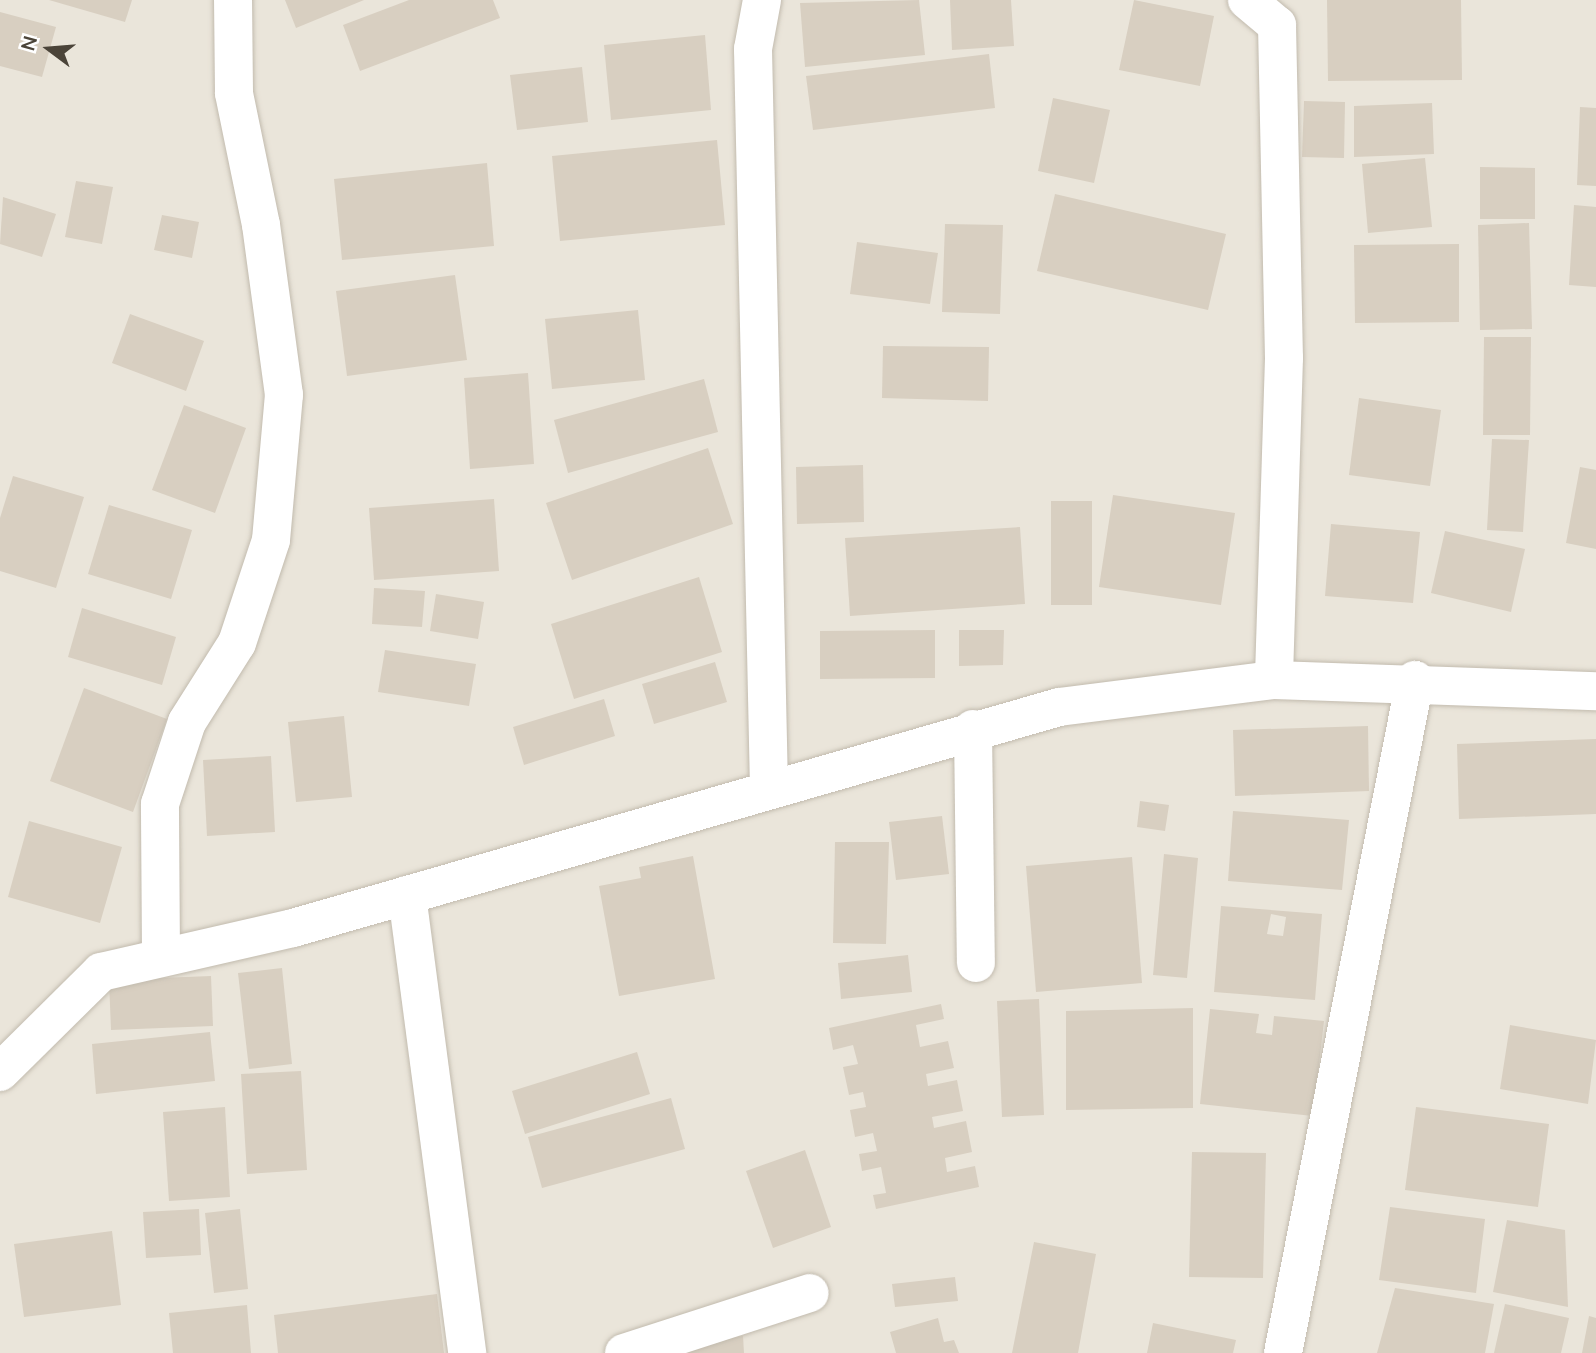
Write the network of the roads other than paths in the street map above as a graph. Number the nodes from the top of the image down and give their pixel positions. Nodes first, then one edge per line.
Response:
1 (233, 0) edge
2 (762, 0) edge
3 (1247, 0) edge
4 (1275, 680) junction
5 (1415, 681) junction
6 (1596, 691) edge
7 (973, 729) junction
8 (769, 789) junction
9 (407, 895) junction
10 (161, 956) junction
11 (976, 963) dead end
12 (0, 1072) edge
13 (810, 1293) dead end
14 (467, 1353) edge
15 (624, 1353) edge
16 (1283, 1353) edge

1 - 10 street
2 - 8 street
3 - 4 street
4 - 5 street
4 - 7 street
5 - 6 street
5 - 16 street
7 - 8 street
7 - 11 street
8 - 9 street
9 - 10 street
9 - 14 street
10 - 12 street
13 - 15 street

